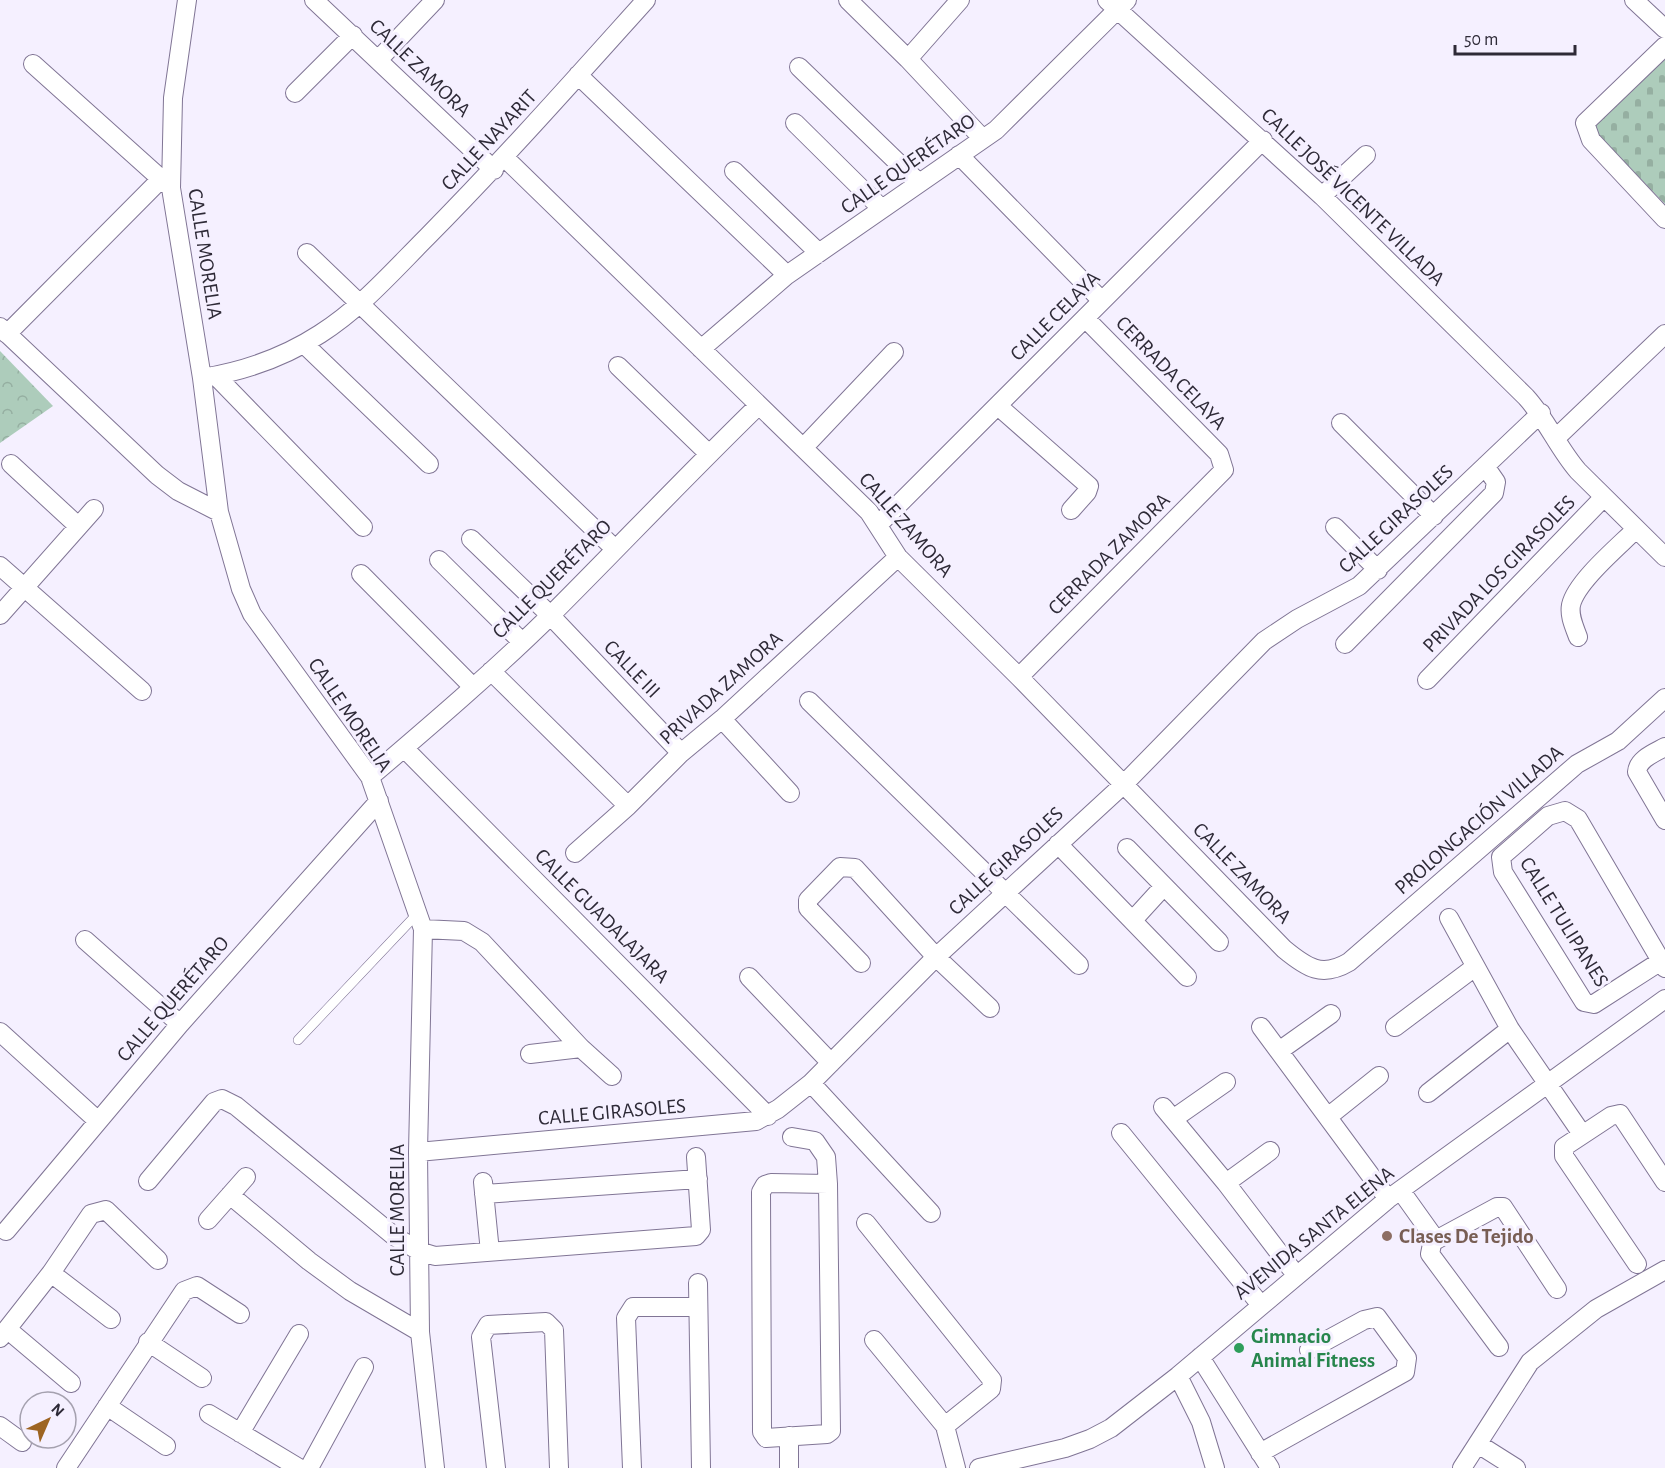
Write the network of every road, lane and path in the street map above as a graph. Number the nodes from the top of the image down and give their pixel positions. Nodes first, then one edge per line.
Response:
1 (187, 0) edge
2 (314, 0) edge
3 (435, 0) edge
4 (646, 0) edge
5 (848, 0) edge
6 (960, 0) edge
7 (1634, 0) edge
8 (1117, 3) edge
9 (1665, 29) edge
10 (353, 35) junction
11 (1665, 46) edge
12 (908, 58) junction
13 (379, 59) junction
14 (33, 64) dead end
15 (799, 67) dead end
16 (578, 75) junction
17 (295, 93) dead end
18 (795, 123) dead end
19 (983, 139) junction
20 (1263, 140) junction
21 (959, 155) junction
22 (1366, 155) dead end
23 (500, 164) junction
24 (734, 171) dead end
25 (166, 183) junction
26 (919, 183) junction
27 (1322, 196) junction
28 (882, 208) junction
29 (1665, 219) edge
30 (307, 253) dead end
31 (819, 253) junction
32 (787, 275) junction
33 (1102, 301) junction
34 (359, 305) junction
35 (1085, 318) junction
36 (3, 330) edge
37 (1665, 334) edge
38 (304, 344) junction
39 (701, 349) junction
40 (894, 352) dead end
41 (618, 366) dead end
42 (209, 377) junction
43 (759, 405) junction
44 (998, 406) junction
45 (1541, 413) junction
46 (1341, 423) dead end
47 (1557, 437) junction
48 (803, 448) junction
49 (709, 454) junction
50 (1223, 460) joint
51 (11, 464) dead end
52 (429, 464) dead end
53 (1485, 466) junction
54 (1603, 498) junction
55 (94, 509) dead end
56 (1071, 510) dead end
57 (219, 512) junction
58 (1434, 516) junction
59 (879, 524) junction
60 (78, 526) junction
61 (363, 527) dead end
62 (1335, 527) dead end
63 (1635, 530) junction
64 (471, 539) dead end
65 (1661, 546) edge
66 (614, 548) junction
67 (898, 557) junction
68 (439, 560) dead end
69 (0, 566) edge
70 (1378, 570) junction
71 (361, 574) dead end
72 (24, 588) junction
73 (0, 615) edge
74 (550, 615) junction
75 (1578, 637) dead end
76 (522, 642) junction
77 (1345, 644) dead end
78 (491, 671) junction
79 (1020, 677) junction
80 (1427, 680) dead end
81 (473, 687) junction
82 (142, 691) dead end
83 (1665, 698) edge
84 (810, 701) dead end
85 (722, 719) junction
86 (1665, 747) edge
87 (404, 748) junction
88 (681, 753) junction
89 (370, 777) junction
90 (1124, 784) junction
91 (790, 793) dead end
92 (379, 801) junction
93 (628, 806) junction
94 (1665, 820) edge
95 (1058, 844) junction
96 (1127, 848) dead end
97 (574, 853) dead end
98 (1164, 886) junction
99 (1006, 892) junction
100 (1449, 918) dead end
101 (1132, 920) junction
102 (421, 921) junction
103 (85, 940) dead end
104 (1219, 942) dead end
105 (936, 957) junction
106 (861, 963) dead end
107 (1079, 965) dead end
108 (1663, 965) edge
109 (1475, 967) junction
110 (1322, 972) joint
111 (749, 977) dead end
112 (1187, 977) dead end
113 (1665, 999) edge
114 (990, 1008) dead end
115 (1331, 1014) dead end
116 (180, 1023) junction
117 (1261, 1027) dead end
118 (1395, 1027) dead end
119 (1510, 1029) junction
120 (0, 1032) edge
121 (298, 1040) dead end
122 (581, 1047) junction
123 (1279, 1051) junction
124 (530, 1054) dead end
125 (831, 1063) junction
126 (612, 1076) dead end
127 (1379, 1076) dead end
128 (1226, 1082) dead end
129 (811, 1083) junction
130 (1546, 1084) junction
131 (1428, 1093) dead end
132 (768, 1116) junction
133 (1329, 1116) junction
134 (98, 1121) junction
135 (1121, 1133) dead end
136 (1582, 1134) junction
137 (792, 1137) dead end
138 (1270, 1151) dead end
139 (418, 1152) junction
140 (696, 1157) dead end
141 (246, 1177) dead end
142 (698, 1179) junction
143 (148, 1181) dead end
144 (1665, 1182) edge
145 (1226, 1183) junction
146 (828, 1184) junction
147 (230, 1195) junction
148 (1395, 1195) junction
149 (931, 1213) dead end
150 (208, 1220) dead end
151 (866, 1223) dead end
152 (6, 1231) dead end
153 (1436, 1240) junction
154 (418, 1251) junction
155 (490, 1252) junction
156 (158, 1260) dead end
157 (1637, 1264) dead end
158 (1665, 1270) edge
159 (51, 1273) junction
160 (1296, 1275) junction
161 (698, 1283) dead end
162 (1557, 1289) dead end
163 (1260, 1304) junction
164 (697, 1306) junction
165 (240, 1314) dead end
166 (111, 1320) dead end
167 (420, 1332) junction
168 (3, 1333) edge
169 (298, 1334) dead end
170 (874, 1340) dead end
171 (148, 1342) junction
172 (1499, 1347) dead end
173 (1309, 1350) dead end
174 (1200, 1357) junction
175 (364, 1367) dead end
176 (1178, 1376) junction
177 (202, 1378) dead end
178 (71, 1383) dead end
179 (106, 1406) junction
180 (209, 1414) dead end
181 (945, 1425) junction
182 (0, 1426) edge
183 (240, 1433) junction
184 (789, 1436) junction
185 (18, 1439) edge
186 (1478, 1444) junction
187 (166, 1446) dead end
188 (1265, 1460) edge
189 (66, 1468) edge
190 (299, 1468) edge
191 (309, 1468) edge
192 (435, 1468) edge
193 (496, 1468) edge
194 (559, 1468) edge
195 (632, 1468) edge
196 (701, 1468) edge
197 (789, 1468) edge
198 (956, 1468) edge
199 (979, 1468) edge
200 (1215, 1468) edge
201 (1462, 1468) edge
202 (1516, 1468) edge

1 - 25 street, CALLE MORELIA
2 - 10 street, CALLE ZAMORA
3 - 13 street
4 - 16 street, CALLE NAYARIT
5 - 12 street
6 - 12 street
7 - 9 street
8 - 19 street, CALLE QUERÉTARO
8 - 20 street, CALLE JOSÉ VICENTE VILLADA
10 - 13 street, CALLE ZAMORA
10 - 17 street
11 - 29 street
12 - 19 street
13 - 23 street, CALLE ZAMORA
14 - 25 street
15 - 26 street
16 - 23 street, CALLE NAYARIT
16 - 32 street
18 - 28 street
19 - 21 street, CALLE QUERÉTARO
20 - 27 street, CALLE JOSÉ VICENTE VILLADA
20 - 33 street, CALLE CELAYA
21 - 26 street, CALLE QUERÉTARO
21 - 33 street
22 - 27 street
23 - 34 street, CALLE NAYARIT
23 - 39 street, CALLE ZAMORA
24 - 31 street
25 - 36 street
25 - 42 street, CALLE MORELIA
26 - 28 street, CALLE QUERÉTARO
27 - 45 street, CALLE JOSÉ VICENTE VILLADA
28 - 31 street, CALLE QUERÉTARO
30 - 34 street
31 - 32 street, CALLE QUERÉTARO
32 - 39 street, CALLE QUERÉTARO
33 - 35 street, CALLE CELAYA
34 - 38 street, CALLE NAYARIT
34 - 66 street
35 - 44 street, CALLE CELAYA
35 - 50 street, CERRADA CELAYA
36 - 57 street
37 - 47 street
38 - 42 street, CALLE NAYARIT
38 - 52 street
39 - 43 street, CALLE ZAMORA
40 - 48 street
41 - 49 street
42 - 57 street, CALLE MORELIA
42 - 61 street
43 - 48 street, CALLE ZAMORA
43 - 49 street, CALLE QUERÉTARO
44 - 56 street
44 - 59 street, CALLE CELAYA
45 - 47 street, CALLE JOSÉ VICENTE VILLADA
45 - 53 street, CALLE GIRASOLES
46 - 58 street
47 - 54 street
48 - 59 street, CALLE ZAMORA
49 - 66 street, CALLE QUERÉTARO
50 - 79 street, CERRADA ZAMORA
51 - 60 street
53 - 58 street, CALLE GIRASOLES
53 - 77 street
54 - 63 street
54 - 80 street, PRIVADA LOS GIRASOLES
55 - 60 street
57 - 89 street, CALLE MORELIA
58 - 70 street, CALLE GIRASOLES
59 - 67 street, CALLE ZAMORA
60 - 72 street
62 - 70 street
63 - 65 street
63 - 75 street
64 - 74 street, CALLE III
66 - 74 street, CALLE QUERÉTARO
67 - 79 street, CALLE ZAMORA
67 - 85 street, PRIVADA ZAMORA
68 - 76 street
69 - 72 street
70 - 90 street, CALLE GIRASOLES
71 - 81 street
72 - 73 street
72 - 82 street
74 - 76 street, CALLE QUERÉTARO
74 - 88 street, CALLE III
76 - 78 street, CALLE QUERÉTARO
78 - 81 street, CALLE QUERÉTARO
78 - 93 street
79 - 90 street, CALLE ZAMORA
81 - 87 street, CALLE QUERÉTARO
83 - 110 street, PROLONGACIÓN VILLADA
84 - 99 street
85 - 88 street, PRIVADA ZAMORA
85 - 91 street
86 - 94 street
87 - 89 street, CALLE QUERÉTARO
87 - 132 street, CALLE GUADALAJARA
88 - 93 street, PRIVADA ZAMORA
89 - 92 street, CALLE MORELIA
90 - 95 street, CALLE GIRASOLES
90 - 110 street, CALLE ZAMORA
92 - 102 street, CALLE MORELIA
92 - 116 street, CALLE QUERÉTARO
93 - 97 street, PRIVADA ZAMORA
95 - 99 street, CALLE GIRASOLES
95 - 101 street
96 - 98 street
98 - 101 street
98 - 104 street
99 - 105 street, CALLE GIRASOLES
99 - 107 street
100 - 109 street
101 - 112 street
102 - 121 lane
102 - 122 street
102 - 139 street, CALLE MORELIA
103 - 116 street
105 - 106 street
105 - 114 street
105 - 125 street, CALLE GIRASOLES
108 - 108 street, CALLE TULIPANES
109 - 118 street
109 - 119 street
111 - 125 street
113 - 130 street, AVENIDA SANTA ELENA
115 - 123 street
116 - 134 street, CALLE QUERÉTARO
117 - 123 street
119 - 130 street
119 - 131 street
120 - 134 street
122 - 124 street
122 - 126 street
123 - 133 street
125 - 129 street, CALLE GIRASOLES
127 - 133 street
128 - 145 street
129 - 132 street, CALLE GIRASOLES
129 - 149 street
130 - 136 street
130 - 148 street, AVENIDA SANTA ELENA
132 - 139 street, CALLE GIRASOLES
133 - 148 street
134 - 152 street, CALLE QUERÉTARO
135 - 163 street
136 - 144 street
136 - 157 street
137 - 146 street
138 - 145 street
139 - 154 street, CALLE MORELIA
140 - 142 street
141 - 147 street
142 - 155 street
142 - 155 street
143 - 154 street
145 - 160 street
146 - 184 street
146 - 184 street
147 - 150 street
147 - 167 street
148 - 153 street
148 - 160 street, AVENIDA SANTA ELENA
151 - 181 street
153 - 162 street
153 - 172 street
154 - 155 street
154 - 167 street, CALLE MORELIA
156 - 159 street
158 - 186 street
159 - 166 street
159 - 168 street
160 - 163 street, AVENIDA SANTA ELENA
161 - 164 street
163 - 174 street, AVENIDA SANTA ELENA
164 - 195 street
164 - 196 street
165 - 171 street
167 - 192 street, CALLE MORELIA
168 - 178 street
169 - 183 street
170 - 181 street
171 - 177 street
171 - 179 street
173 - 188 street
174 - 176 street, AVENIDA SANTA ELENA
174 - 188 street
175 - 191 street
176 - 199 street, AVENIDA SANTA ELENA
176 - 200 street
179 - 187 street
179 - 189 street
180 - 183 street
181 - 198 street
182 - 185 street
183 - 190 street
184 - 197 street
186 - 201 street
186 - 202 street
193 - 194 street

